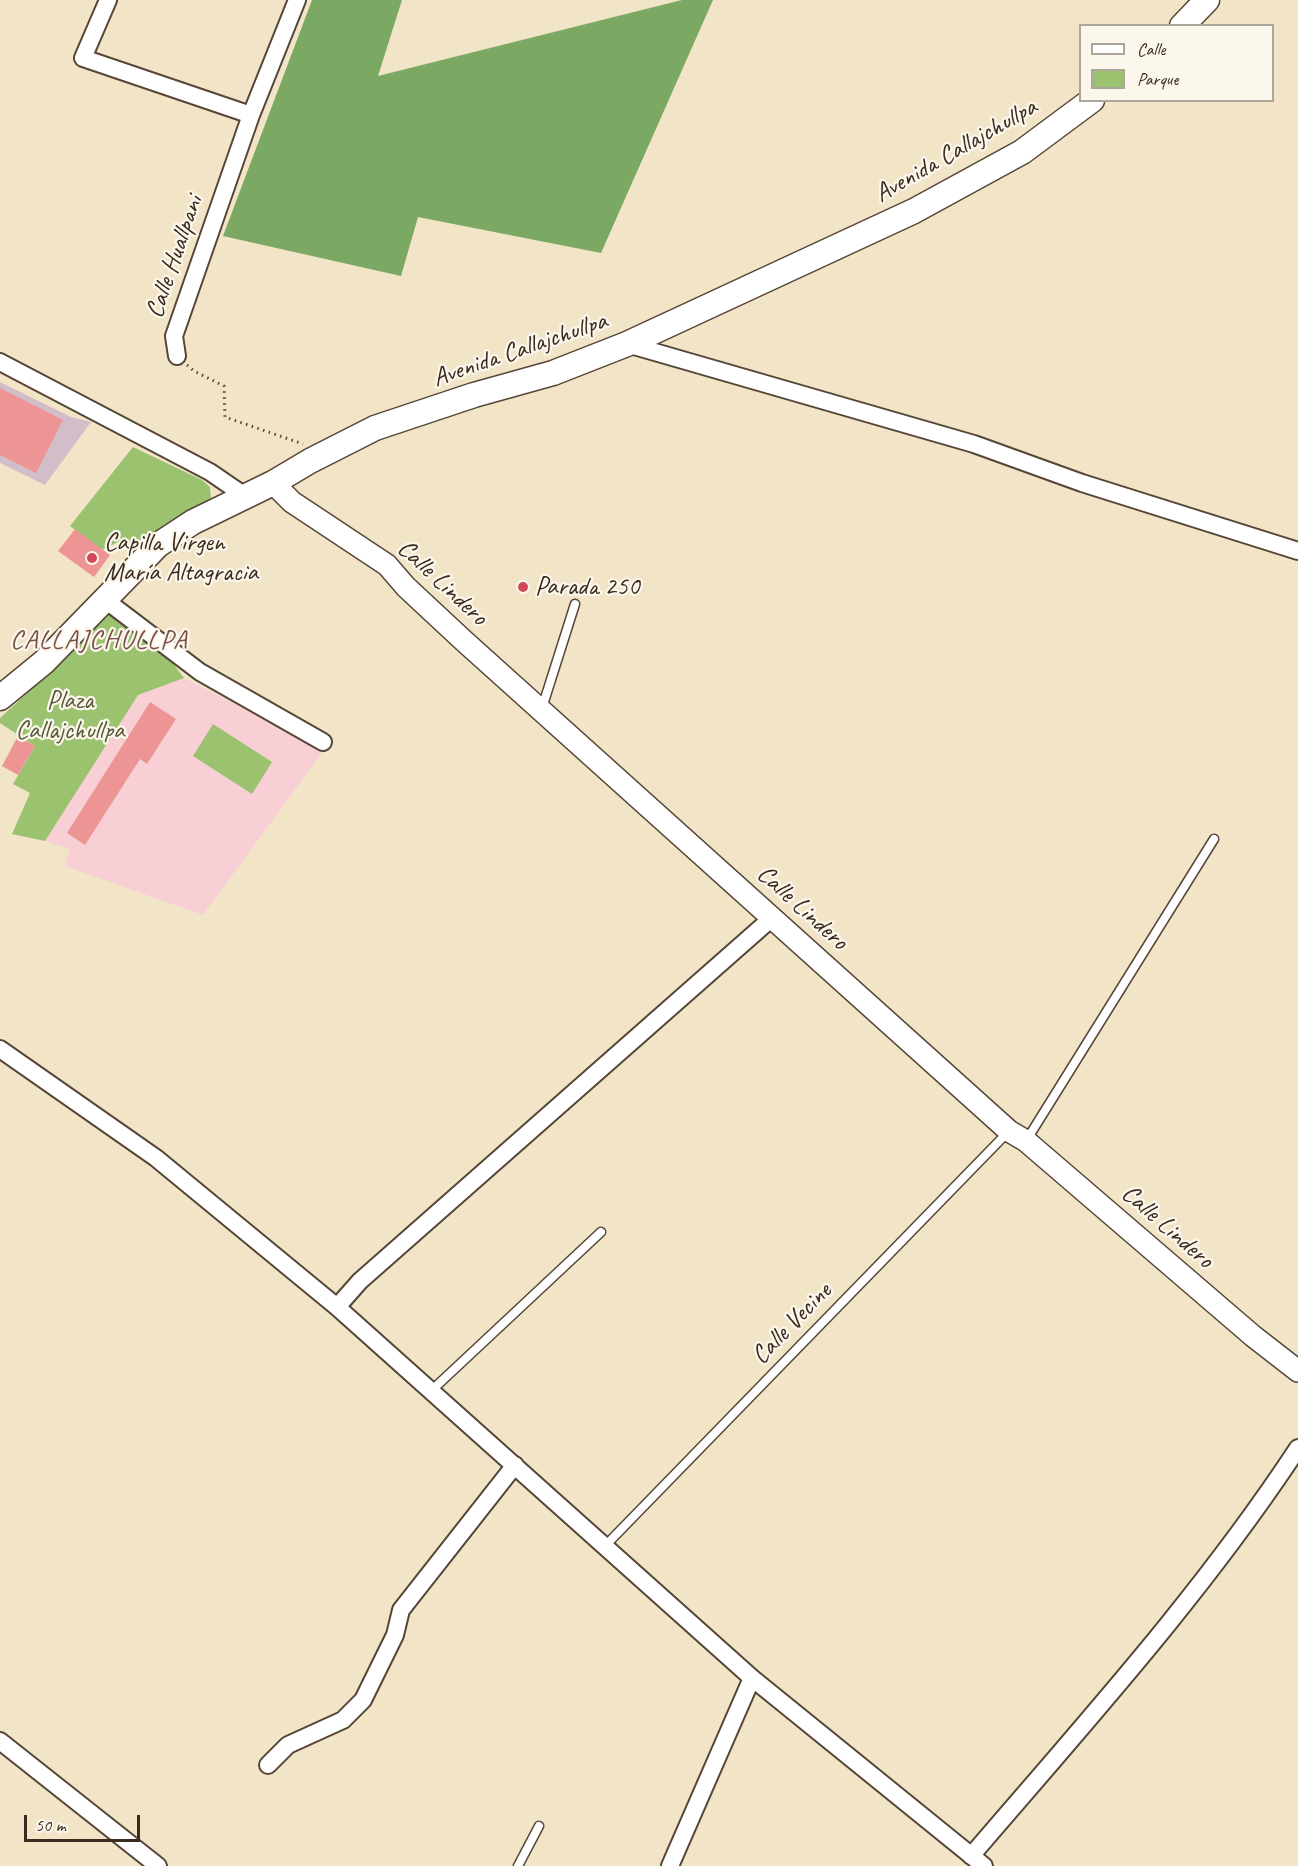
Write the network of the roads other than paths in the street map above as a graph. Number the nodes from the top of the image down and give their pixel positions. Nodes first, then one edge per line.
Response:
1 (108, 0) edge
2 (297, 0) edge
3 (1207, 0) edge
4 (1184, 24) edge
5 (1089, 102) edge
6 (251, 115) junction
7 (627, 344) junction
8 (177, 356) road end
9 (0, 362) edge
10 (273, 483) junction
11 (245, 496) junction
12 (1298, 551) edge
13 (104, 599) junction
14 (575, 604) dead end
15 (0, 698) edge
16 (542, 708) junction
17 (323, 742) dead end
18 (1214, 839) dead end
19 (773, 917) junction
20 (0, 1049) edge
21 (1018, 1136) junction
22 (601, 1232) dead end
23 (337, 1307) junction
24 (1298, 1371) edge
25 (431, 1391) junction
26 (1298, 1448) edge
27 (515, 1465) junction
28 (605, 1546) junction
29 (752, 1678) junction
30 (0, 1741) edge
31 (268, 1765) dead end
32 (539, 1826) dead end
33 (978, 1861) edge
34 (158, 1866) edge
35 (518, 1866) edge
36 (670, 1866) edge

1 - 6 street
2 - 6 street, Calle Huallpani
3 - 4 main road
5 - 7 main road, Avenida Callajchullpa
6 - 8 street, Calle Huallpani
7 - 10 main road, Avenida Callajchullpa
7 - 12 street
9 - 11 street
10 - 11 main road, Avenida Callajchullpa
10 - 16 street, Calle Lindero
11 - 13 main road, Avenida Callajchullpa
13 - 15 main road, Avenida Callajchullpa
13 - 17 street
14 - 16 lane
16 - 19 street, Calle Lindero
18 - 21 lane, Calle Vecine
19 - 21 street, Calle Lindero
19 - 23 street
20 - 23 street
21 - 24 street, Calle Lindero
21 - 28 lane, Calle Vecine
22 - 25 lane
23 - 25 street
25 - 27 street
26 - 33 street
27 - 28 street
27 - 31 street
28 - 29 street
29 - 33 street
29 - 36 street
30 - 34 street
32 - 35 lane

